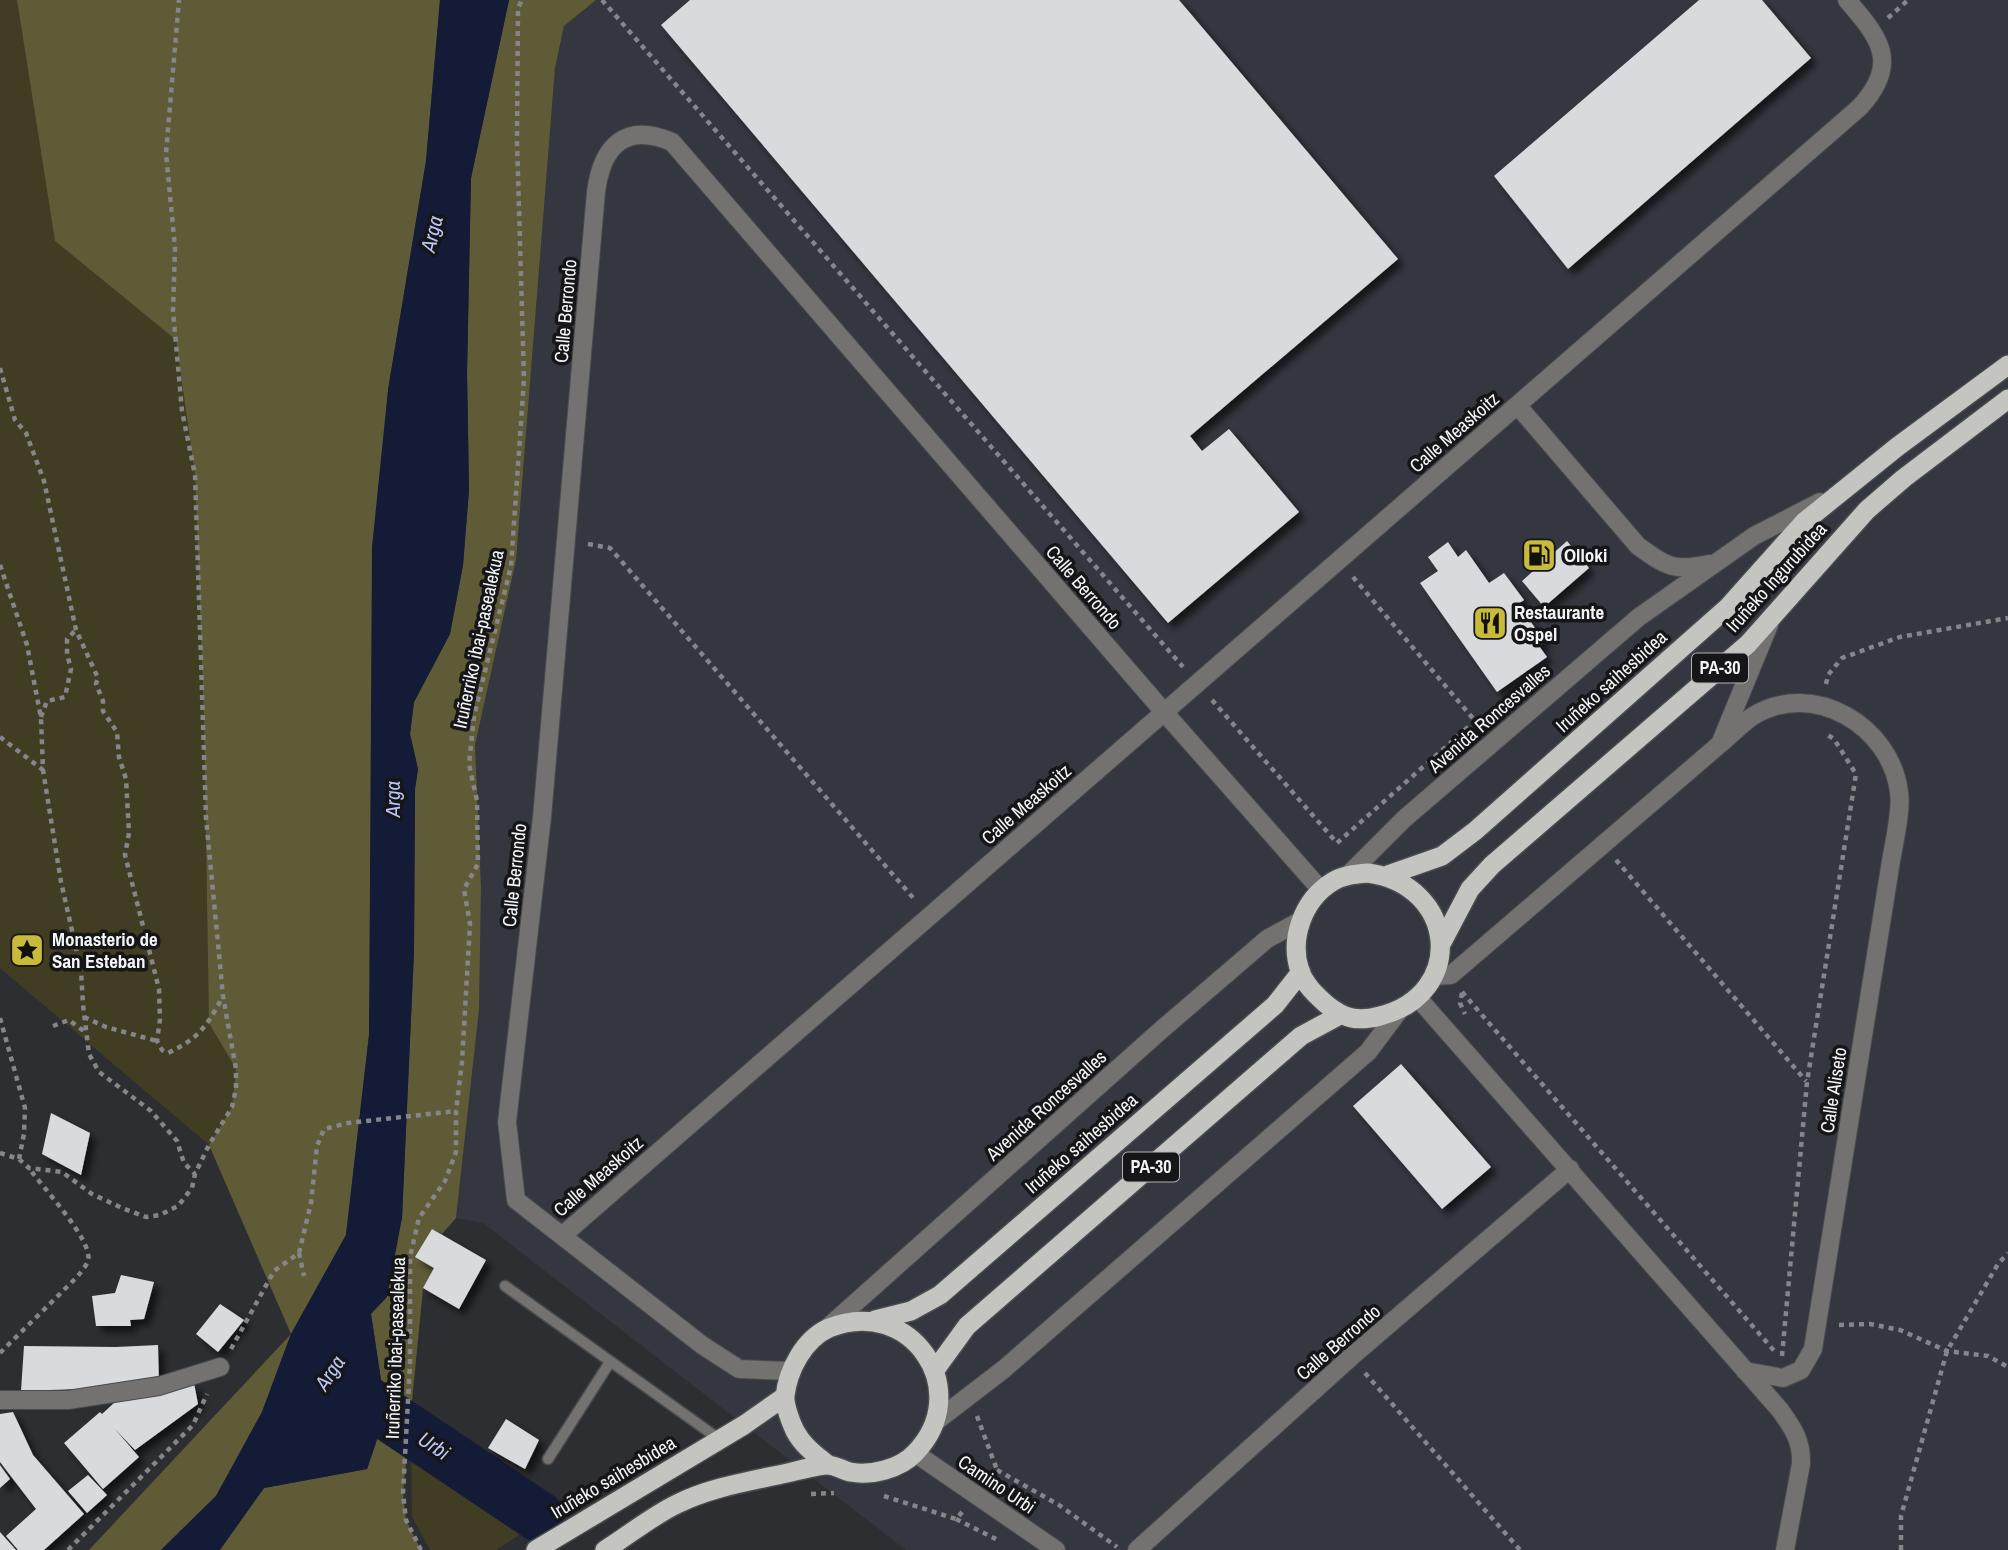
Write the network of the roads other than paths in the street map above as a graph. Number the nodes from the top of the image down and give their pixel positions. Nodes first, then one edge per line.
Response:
1 (1847, 0) edge
2 (2008, 365) edge
3 (2008, 399) edge
4 (1517, 405) junction
5 (1842, 491) junction
6 (1714, 563) junction
7 (1771, 619) junction
8 (1164, 712) junction
9 (1720, 744) junction
10 (1348, 875) junction
11 (1388, 875) junction
12 (1321, 890) junction
13 (1300, 921) junction
14 (1441, 944) junction
15 (1300, 972) junction
16 (1434, 976) junction
17 (1418, 998) junction
18 (1398, 1012) junction
19 (1339, 1015) junction
20 (1570, 1169) junction
21 (563, 1235) junction
22 (505, 1286) dead end
23 (872, 1321) junction
24 (827, 1329) junction
25 (610, 1362) junction
26 (220, 1367) road end
27 (935, 1370) junction
28 (791, 1371) junction
29 (1745, 1371) junction
30 (784, 1397) junction
31 (0, 1400) edge
32 (935, 1422) junction
33 (719, 1439) junction
34 (915, 1453) junction
35 (548, 1459) dead end
36 (828, 1465) junction
37 (536, 1550) edge
38 (606, 1550) edge
39 (1056, 1550) edge
40 (1137, 1550) edge
41 (1785, 1550) edge

1 - 4 street, Calle Measkoitz
2 - 5 highway, PA-30
3 - 7 highway, Iruñeko Ingurubidea / PA-30
4 - 6 street, Calle Measkoitz
4 - 8 street, Calle Measkoitz
5 - 6 street, Avenida Roncesvalles
5 - 11 highway, Iruñeko saihesbidea / PA-30
6 - 10 street, Avenida Roncesvalles
7 - 9 street
7 - 14 highway, Iruñeko Ingurubidea / PA-30
8 - 12 street, Calle Berrondo
8 - 21 street, Calle Measkoitz
8 - 21 street, Calle Berrondo
9 - 16 street
9 - 29 street, Calle Aliseto
10 - 11 highway, PA-30
10 - 12 highway, PA-30
11 - 14 highway, PA-30
12 - 13 highway, PA-30
13 - 15 highway, PA-30
13 - 24 street, Avenida Roncesvalles
14 - 16 highway, PA-30
15 - 19 highway
15 - 23 highway, Iruñeko saihesbidea / PA-30
16 - 17 highway, PA-30
17 - 18 highway, PA-30
17 - 20 street
18 - 19 highway, PA-30
18 - 32 street
19 - 27 highway, PA-30
20 - 29 street
20 - 40 street, Calle Berrondo
21 - 28 street, Calle Berrondo
22 - 25 lane
23 - 24 highway, PA-30
23 - 27 highway, PA-30
24 - 28 highway, PA-30
25 - 33 lane
25 - 35 lane
26 - 31 street
27 - 32 highway
28 - 30 highway, PA-30
29 - 41 street
30 - 33 highway, Iruñeko saihesbidea
30 - 36 highway
32 - 34 highway
33 - 37 highway, Iruñeko saihesbidea
34 - 36 highway
34 - 39 street, Camino Urbi
36 - 38 highway

